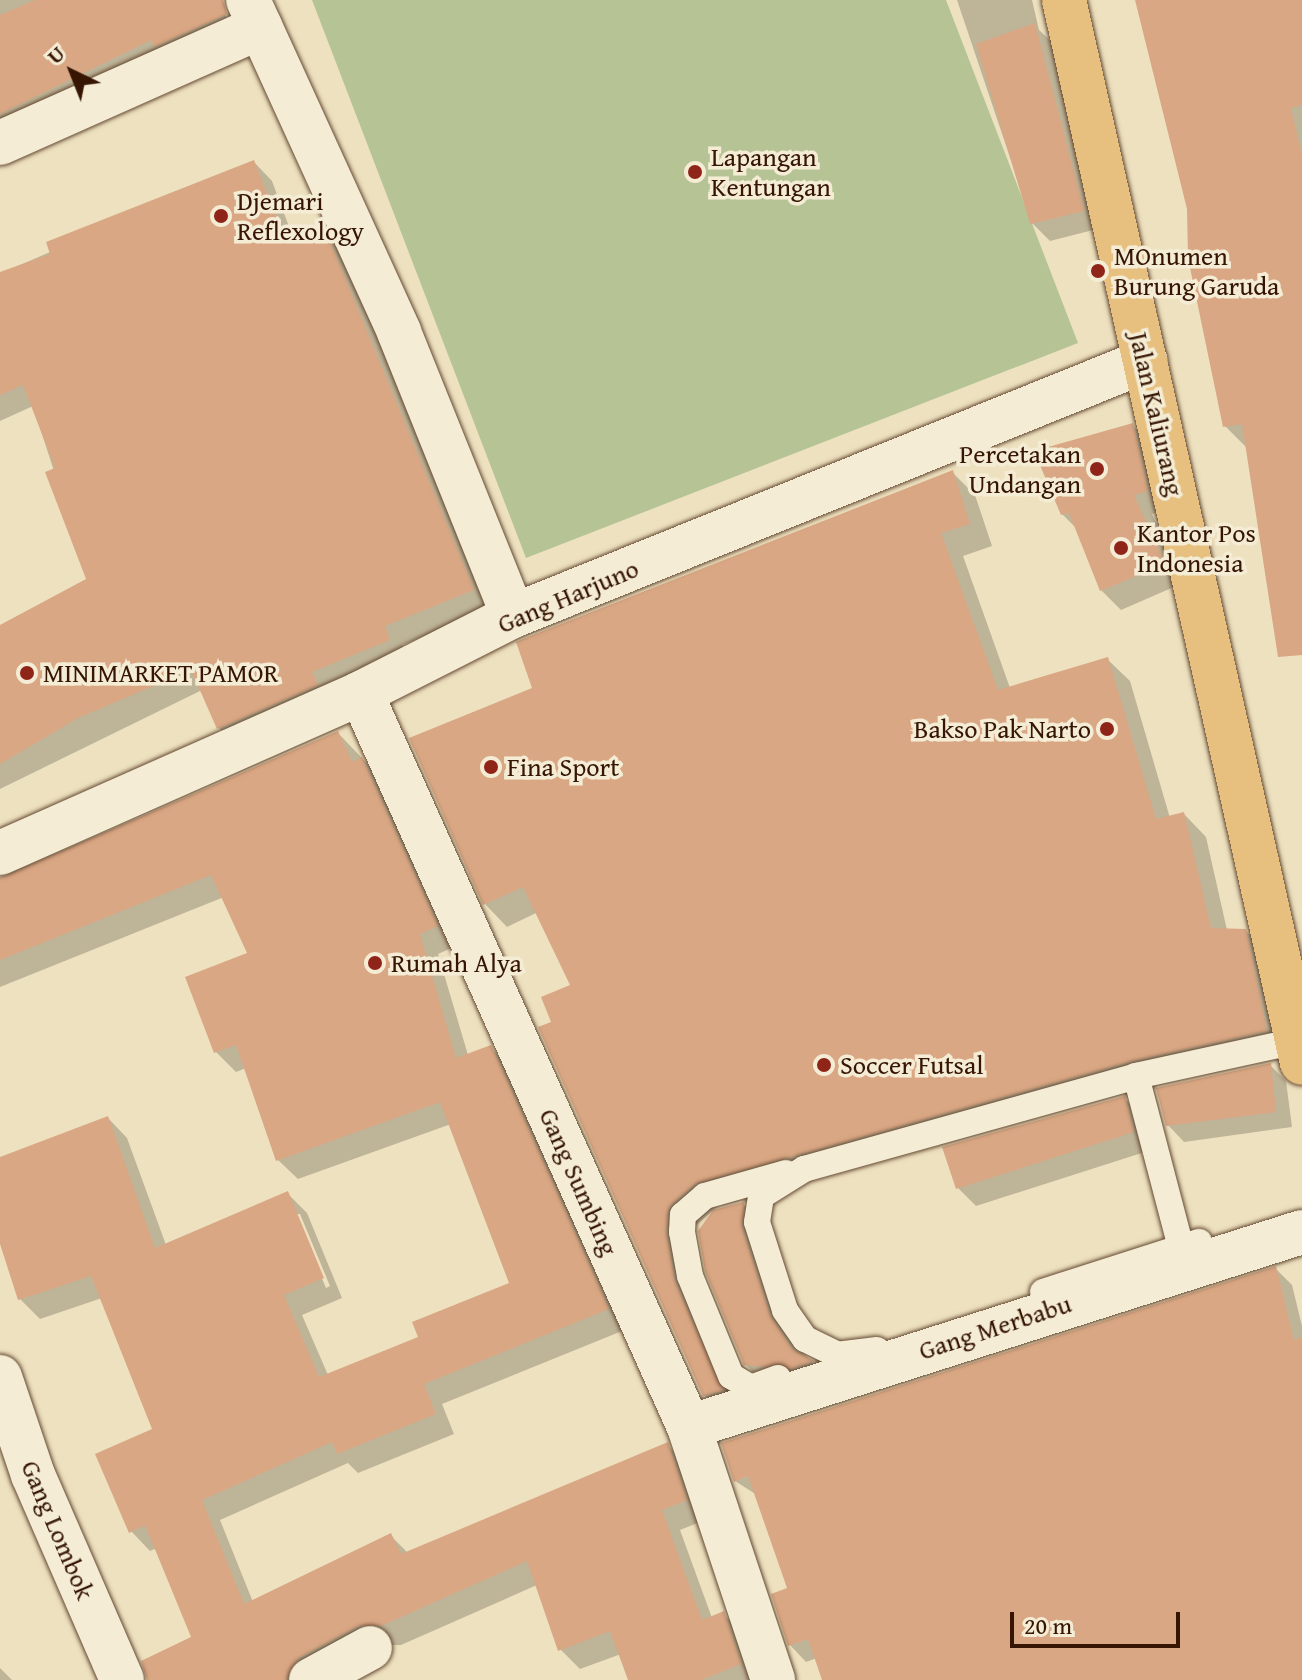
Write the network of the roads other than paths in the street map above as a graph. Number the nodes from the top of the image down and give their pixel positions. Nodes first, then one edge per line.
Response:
1 (1064, 0) edge
2 (254, 13) edge
3 (0, 143) edge
4 (1145, 361) junction
5 (513, 616) junction
6 (361, 693) junction
7 (0, 853) edge
8 (1299, 1052) edge
9 (1136, 1076) junction
10 (804, 1169) junction
11 (1302, 1209) edge
12 (1302, 1232) edge
13 (1181, 1248) junction
14 (838, 1355) junction
15 (0, 1377) edge
16 (689, 1427) junction
17 (370, 1648) dead end
18 (122, 1680) edge
19 (311, 1680) edge
20 (773, 1680) edge

1 - 4 main road, Jalan Kaliurang
2 - 3 street
2 - 5 street
4 - 5 street, Gang Harjuno
4 - 8 main road, Jalan Kaliurang
5 - 6 street, Gang Harjuno
6 - 7 street, Gang Harjuno
6 - 16 street, Gang Sumbing
8 - 9 lane
9 - 10 lane
9 - 13 lane
10 - 14 lane
10 - 14 lane
11 - 13 lane
12 - 16 street, Gang Merbabu
13 - 14 lane
15 - 18 street, Gang Lombok
16 - 20 street, Gang Sumbing
17 - 19 street

